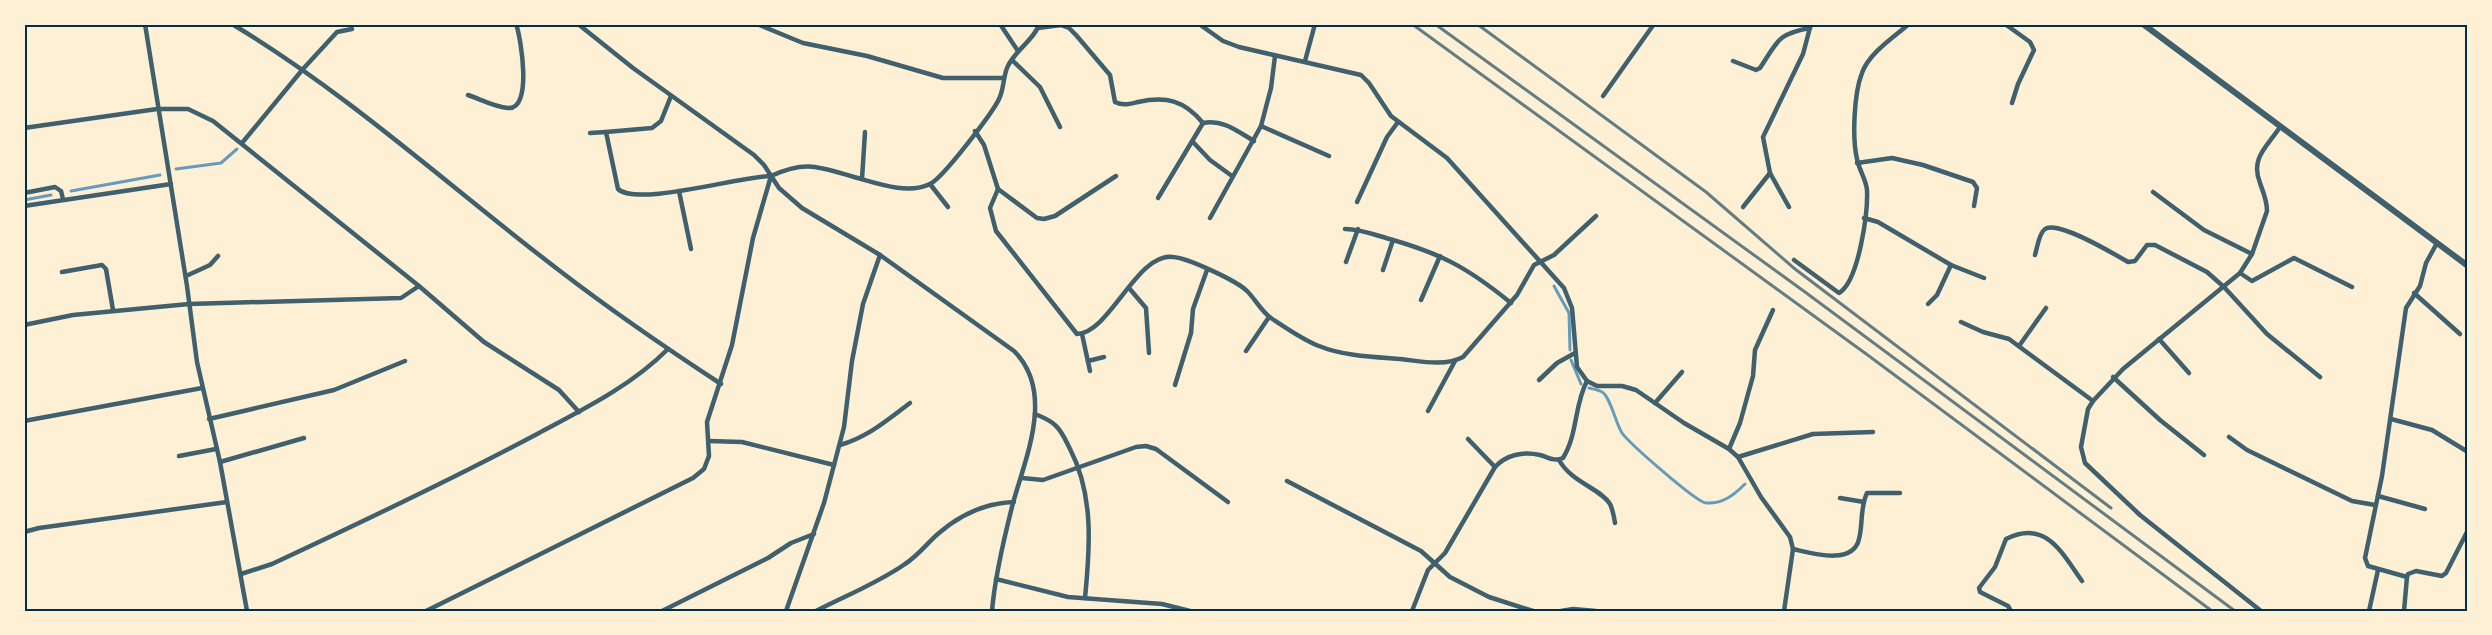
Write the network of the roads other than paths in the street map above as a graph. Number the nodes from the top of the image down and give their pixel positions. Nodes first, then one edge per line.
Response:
1 (146, 24) edge
2 (232, 24) edge
3 (516, 24) edge
4 (578, 24) edge
5 (757, 24) edge
6 (1000, 24) edge
7 (1199, 24) edge
8 (1316, 24) edge
9 (1654, 24) edge
10 (1909, 24) edge
11 (2005, 24) edge
12 (2143, 24) edge
13 (1038, 26) edge
14 (1811, 26) edge
15 (351, 29) dead end
16 (1018, 51) junction
17 (1275, 56) junction
18 (1012, 60) junction
19 (1305, 61) junction
20 (1733, 61) dead end
21 (303, 69) junction
22 (1004, 78) junction
23 (468, 95) dead end
24 (672, 96) junction
25 (1603, 96) dead end
26 (2012, 103) dead end
27 (157, 109) junction
28 (1398, 122) junction
29 (1203, 123) junction
30 (1261, 126) junction
31 (2280, 127) junction
32 (24, 128) edge
33 (1060, 128) dead end
34 (975, 131) junction
35 (606, 132) junction
36 (865, 132) dead end
37 (590, 133) dead end
38 (1254, 141) junction
39 (1193, 142) junction
40 (242, 143) junction
41 (1329, 156) dead end
42 (1857, 163) junction
43 (1770, 173) junction
44 (771, 176) junction
45 (1116, 176) dead end
46 (1232, 176) junction
47 (862, 179) junction
48 (171, 184) junction
49 (930, 184) junction
50 (998, 189) junction
51 (679, 191) junction
52 (2153, 192) dead end
53 (24, 193) edge
54 (1158, 198) dead end
55 (63, 199) junction
56 (1357, 202) dead end
57 (24, 206) edge
58 (1974, 206) dead end
59 (948, 207) dead end
60 (1743, 207) dead end
61 (1789, 207) dead end
62 (1596, 216) dead end
63 (1210, 218) dead end
64 (1864, 218) junction
65 (1345, 229) dead end
66 (1358, 229) junction
67 (1393, 240) junction
68 (2437, 243) junction
69 (691, 249) dead end
70 (2252, 254) junction
71 (880, 255) junction
72 (2035, 255) dead end
73 (218, 256) dead end
74 (1440, 256) junction
75 (1794, 260) dead end
76 (1346, 262) dead end
77 (1543, 263) junction
78 (1951, 265) junction
79 (2468, 266) edge
80 (1207, 270) junction
81 (1383, 270) dead end
82 (62, 272) dead end
83 (2240, 273) junction
84 (186, 276) junction
85 (1984, 278) dead end
86 (419, 286) junction
87 (2224, 287) junction
88 (2352, 287) dead end
89 (1129, 288) junction
90 (2414, 293) junction
91 (1421, 300) dead end
92 (1511, 303) junction
93 (189, 304) junction
94 (1928, 304) dead end
95 (2046, 308) dead end
96 (113, 310) junction
97 (1773, 310) dead end
98 (1269, 317) junction
99 (1961, 322) dead end
100 (24, 325) edge
101 (1082, 334) junction
102 (2460, 334) dead end
103 (2160, 339) junction
104 (2019, 346) junction
105 (668, 349) junction
106 (1246, 351) dead end
107 (1149, 353) dead end
108 (1575, 353) junction
109 (1104, 357) dead end
110 (1088, 361) junction
111 (1455, 361) junction
112 (405, 362) dead end
113 (1090, 371) dead end
114 (1682, 372) dead end
115 (2189, 373) dead end
116 (2113, 377) junction
117 (2320, 377) dead end
118 (1539, 380) dead end
119 (1587, 381) junction
120 (721, 384) junction
121 (1175, 385) dead end
122 (202, 388) junction
123 (2093, 400) junction
124 (910, 403) dead end
125 (1654, 403) junction
126 (1428, 411) dead end
127 (579, 412) junction
128 (1035, 414) junction
129 (2391, 418) junction
130 (210, 419) junction
131 (24, 421) edge
132 (1873, 432) dead end
133 (2229, 437) dead end
134 (304, 438) dead end
135 (1468, 439) dead end
136 (709, 441) junction
137 (840, 445) junction
138 (216, 449) junction
139 (1729, 449) junction
140 (2468, 452) edge
141 (2204, 455) dead end
142 (179, 456) dead end
143 (1738, 458) junction
144 (1559, 460) junction
145 (219, 462) junction
146 (834, 465) junction
147 (1495, 467) junction
148 (1080, 468) junction
149 (1022, 478) junction
150 (1287, 481) dead end
151 (1900, 493) dead end
152 (2378, 496) junction
153 (1840, 498) dead end
154 (227, 502) junction
155 (1014, 502) junction
156 (1228, 502) dead end
157 (1864, 502) junction
158 (2375, 505) junction
159 (2425, 509) dead end
160 (1615, 523) dead end
161 (2468, 530) edge
162 (24, 532) edge
163 (814, 534) junction
164 (1792, 549) junction
165 (1434, 563) junction
166 (2378, 570) junction
167 (241, 574) junction
168 (2407, 577) junction
169 (996, 579) junction
170 (2082, 581) dead end
171 (1085, 598) junction
172 (669, 609) edge
173 (247, 611) edge
174 (426, 611) edge
175 (662, 611) edge
176 (786, 611) edge
177 (816, 611) edge
178 (992, 611) edge
179 (1190, 611) edge
180 (1412, 611) edge
181 (1533, 611) edge
182 (1561, 611) edge
183 (1596, 611) edge
184 (1785, 611) edge
185 (2011, 611) edge
186 (2261, 611) edge
187 (2368, 611) edge
188 (2404, 611) edge

1 - 27 street
2 - 21 street
3 - 23 street
4 - 24 street
5 - 22 street
6 - 16 street
7 - 17 street
8 - 19 street
9 - 25 street
10 - 42 street
11 - 26 street
12 - 31 street
13 - 16 street
13 - 29 street
14 - 20 street
14 - 43 street
15 - 21 street
16 - 18 street
17 - 19 street
17 - 30 street
18 - 22 street
18 - 33 street
19 - 28 street
21 - 40 street
21 - 105 street
22 - 34 street
24 - 35 street
24 - 44 street
27 - 32 street
27 - 40 street
27 - 48 street
28 - 56 street
28 - 77 street
29 - 38 street
29 - 39 street
30 - 38 street
30 - 41 street
31 - 68 street
31 - 70 street
34 - 49 street
34 - 50 street
35 - 37 street
35 - 51 street
36 - 47 street
38 - 46 street
39 - 46 street
39 - 54 street
40 - 86 street
42 - 58 street
42 - 64 street
43 - 60 street
43 - 61 street
44 - 47 street
44 - 51 street
44 - 71 street
44 - 120 street
45 - 50 street
46 - 63 street
47 - 49 street
48 - 55 street
48 - 84 street
49 - 59 street
50 - 101 street
51 - 69 street
52 - 70 street
53 - 55 street
55 - 57 street
62 - 77 street
64 - 75 street
64 - 78 street
65 - 66 street
66 - 67 street
66 - 76 street
67 - 74 street
67 - 81 street
68 - 79 street
68 - 90 street
70 - 83 street
71 - 128 street
71 - 137 street
72 - 87 street
73 - 84 street
74 - 91 street
74 - 92 street
77 - 92 street
77 - 108 street
78 - 85 street
78 - 94 street
80 - 89 street
80 - 98 street
80 - 121 street
82 - 96 street
83 - 87 street
83 - 88 street
84 - 93 street
86 - 93 street
86 - 127 street
87 - 103 street
87 - 117 street
89 - 101 street
89 - 107 street
90 - 102 street
90 - 129 street
92 - 111 street
93 - 96 street
93 - 122 street
95 - 104 street
96 - 100 street
97 - 139 street
98 - 106 street
98 - 111 street
99 - 104 street
101 - 110 street
103 - 115 street
103 - 116 street
104 - 123 street
105 - 120 street
105 - 127 street
108 - 118 street
108 - 119 street
109 - 110 street
110 - 113 street
111 - 126 street
112 - 130 street
114 - 125 street
116 - 123 street
116 - 141 street
119 - 125 street
119 - 144 street
120 - 136 street
122 - 130 street
122 - 131 street
123 - 186 street
124 - 137 street
125 - 139 street
127 - 167 street
128 - 148 street
128 - 149 street
129 - 140 street
129 - 152 street
130 - 138 street
132 - 143 street
133 - 158 street
134 - 145 street
135 - 147 street
136 - 146 street
136 - 174 street
137 - 146 street
138 - 142 street
138 - 145 street
139 - 143 street
143 - 164 street
144 - 147 street
144 - 160 street
145 - 154 street
146 - 163 street
147 - 165 street
148 - 149 street
148 - 156 street
148 - 171 street
149 - 155 street
150 - 165 street
151 - 157 street
152 - 158 street
152 - 159 street
153 - 157 street
154 - 162 street
154 - 167 street
155 - 169 street
155 - 177 street
157 - 164 street
158 - 166 street
161 - 168 street
163 - 172 street
163 - 176 street
164 - 184 street
165 - 180 street
165 - 181 street
166 - 168 street
166 - 187 street
167 - 173 street
168 - 188 street
169 - 171 street
169 - 178 street
170 - 185 street
171 - 179 street
172 - 175 street
182 - 183 street

